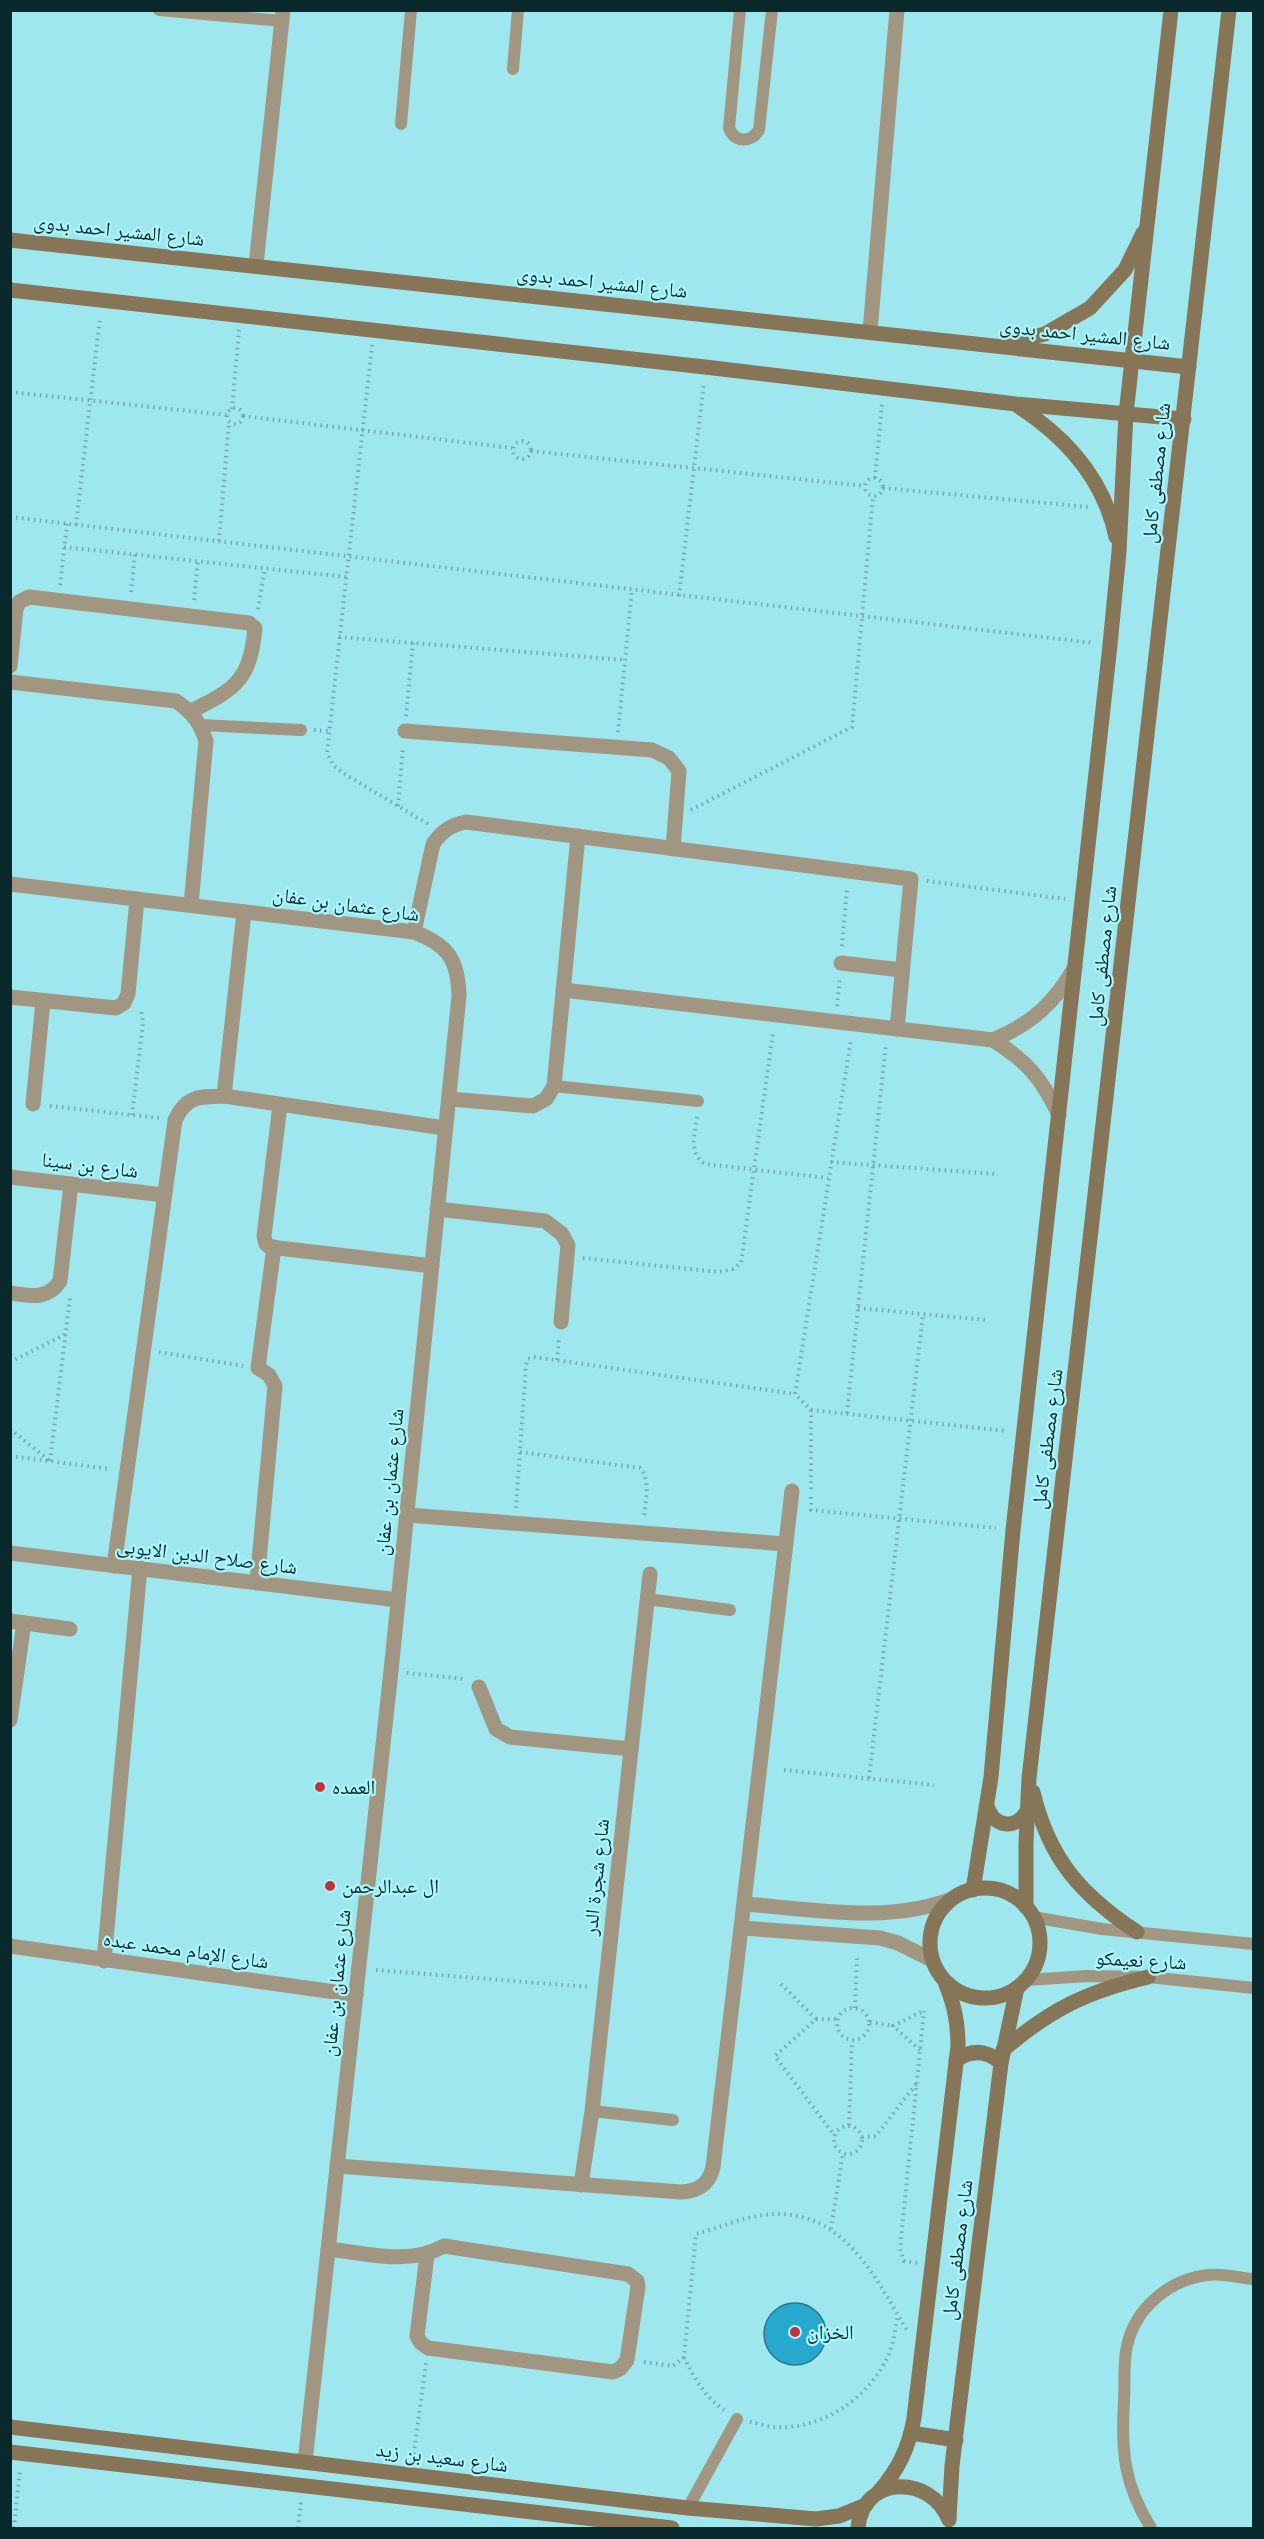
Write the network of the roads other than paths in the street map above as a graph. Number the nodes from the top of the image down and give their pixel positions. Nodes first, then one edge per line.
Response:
1 (159, 10) edge
2 (411, 10) edge
3 (518, 10) edge
4 (740, 10) edge
5 (772, 10) edge
6 (897, 10) edge
7 (1171, 10) edge
8 (1229, 10) edge
9 (283, 16) edge
10 (513, 69) dead end
11 (401, 124) dead end
12 (1148, 223) junction
13 (10, 240) edge
14 (256, 265) junction
15 (10, 290) edge
16 (870, 332) junction
17 (994, 346) junction
18 (1133, 361) junction
19 (1190, 367) junction
20 (1016, 404) junction
21 (1126, 414) junction
22 (1184, 419) junction
23 (1119, 552) junction
24 (10, 666) edge
25 (10, 682) edge
26 (190, 711) junction
27 (201, 725) junction
28 (300, 730) dead end
29 (405, 731) dead end
30 (578, 836) junction
31 (674, 849) junction
32 (10, 884) edge
33 (137, 899) junction
34 (190, 905) junction
35 (244, 912) junction
36 (414, 932) junction
37 (841, 963) dead end
38 (1075, 967) junction
39 (903, 970) junction
40 (563, 990) junction
41 (10, 997) edge
42 (43, 1001) junction
43 (892, 1028) junction
44 (993, 1040) junction
45 (554, 1086) junction
46 (224, 1096) junction
47 (448, 1099) junction
48 (698, 1101) road end
49 (33, 1104) road end
50 (280, 1105) junction
51 (1059, 1115) junction
52 (445, 1128) junction
53 (10, 1177) edge
54 (72, 1184) junction
55 (165, 1195) junction
56 (437, 1209) junction
57 (274, 1247) junction
58 (432, 1266) junction
59 (10, 1293) edge
60 (561, 1322) dead end
61 (792, 1491) dead end
62 (407, 1515) junction
63 (786, 1544) junction
64 (10, 1553) edge
65 (114, 1566) junction
66 (140, 1568) junction
67 (650, 1574) dead end
68 (257, 1583) junction
69 (647, 1599) junction
70 (398, 1600) junction
71 (730, 1610) dead end
72 (17, 1622) edge
73 (70, 1629) dead end
74 (479, 1687) road end
75 (10, 1720) edge
76 (631, 1749) junction
77 (1029, 1778) junction
78 (987, 1806) junction
79 (1027, 1811) junction
80 (973, 1890) junction
81 (952, 1899) junction
82 (745, 1904) junction
83 (1030, 1912) junction
84 (742, 1928) junction
85 (1137, 1932) junction
86 (1254, 1944) edge
87 (10, 1946) edge
88 (932, 1960) junction
89 (104, 1961) junction
90 (1148, 1977) junction
91 (945, 1982) junction
92 (1022, 1984) junction
93 (1254, 1988) edge
94 (356, 1995) junction
95 (1002, 2057) junction
96 (956, 2060) junction
97 (592, 2111) junction
98 (673, 2120) dead end
99 (337, 2166) junction
100 (581, 2185) junction
101 (328, 2249) junction
102 (427, 2255) junction
103 (1254, 2279) edge
104 (737, 2419) road end
105 (10, 2427) edge
106 (911, 2433) junction
107 (956, 2440) junction
108 (16, 2453) edge
109 (305, 2462) junction
110 (878, 2493) junction
111 (866, 2505) junction
112 (688, 2508) junction
113 (950, 2523) edge
114 (816, 2524) edge
115 (672, 2529) edge
116 (858, 2529) edge
117 (1151, 2529) edge

1 - 9 lane
2 - 11 lane
3 - 10 lane
4 - 5 lane
6 - 16 street
7 - 12 street, شارع مصطفى كامل
8 - 19 street, شارع مصطفى كامل
9 - 14 street
12 - 17 street
12 - 18 street, شارع مصطفى كامل
13 - 14 street, شارع المشير احمد بدوى
14 - 16 street, شارع المشير احمد بدوى
15 - 20 street
16 - 17 street, شارع المشير احمد بدوى
17 - 18 street, شارع المشير احمد بدوى
18 - 19 street, شارع المشير احمد بدوى
18 - 21 street, شارع مصطفى كامل
19 - 22 street, شارع مصطفى كامل
20 - 21 street
20 - 23 street
21 - 22 street
21 - 23 street, شارع مصطفى كامل
22 - 77 street, شارع مصطفى كامل
23 - 38 street, شارع مصطفى كامل
24 - 26 street
25 - 26 street
26 - 27 street
27 - 28 lane
27 - 34 street
29 - 31 street
30 - 31 street
30 - 36 street
30 - 40 street
31 - 39 street
32 - 33 street, شارع عثمان بن عفان
33 - 34 street, شارع عثمان بن عفان
33 - 42 street
34 - 35 street, شارع عثمان بن عفان
35 - 36 street, شارع عثمان بن عفان
35 - 46 street
36 - 47 street, شارع عثمان بن عفان
37 - 39 street
38 - 44 street
38 - 51 street, شارع مصطفى كامل
39 - 43 street
40 - 43 street
40 - 45 street
41 - 42 street
42 - 49 street
43 - 44 street
44 - 51 street
45 - 47 street
45 - 48 lane
46 - 50 street
46 - 55 street
47 - 52 street, شارع عثمان بن عفان
50 - 52 street
50 - 57 street
51 - 78 street, شارع مصطفى كامل
52 - 56 street, شارع عثمان بن عفان
53 - 54 street, شارع بن سينا
54 - 55 street, شارع بن سينا
54 - 59 street
55 - 65 street
56 - 58 street, شارع عثمان بن عفان
56 - 60 street
57 - 58 street
57 - 68 street
58 - 62 street, شارع عثمان بن عفان
61 - 63 street
62 - 63 street
62 - 70 street, شارع عثمان بن عفان
63 - 82 street
64 - 65 street, شارع صلاح الدين الايوبى
65 - 66 street, شارع صلاح الدين الايوبى
66 - 68 street, شارع صلاح الدين الايوبى
66 - 89 street
67 - 69 street, شارع شجرة الدر
68 - 70 street, شارع صلاح الدين الايوبى
69 - 71 lane
69 - 76 street, شارع شجرة الدر
70 - 94 street, شارع عثمان بن عفان
72 - 73 street
72 - 75 street
74 - 76 street
76 - 97 street, شارع شجرة الدر
77 - 79 street, شارع مصطفى كامل
77 - 85 street
78 - 79 street
78 - 80 street, شارع مصطفى كامل
79 - 83 street, شارع مصطفى كامل
80 - 81 street
80 - 83 street
81 - 82 street
81 - 88 street
82 - 84 street
83 - 85 lane, شارع نعيمكو
83 - 92 street
84 - 88 street
84 - 100 street
85 - 86 lane, شارع نعيمكو
87 - 89 street, شارع الإمام محمد عبده
88 - 91 street
89 - 94 street, شارع الإمام محمد عبده
90 - 92 lane, شارع نعيمكو
90 - 93 lane, شارع نعيمكو
90 - 95 street
91 - 92 street
91 - 96 street, شارع مصطفى كامل
92 - 95 street, شارع مصطفى كامل
94 - 99 street, شارع عثمان بن عفان
95 - 96 street
95 - 107 street, شارع مصطفى كامل
96 - 106 street, شارع مصطفى كامل
97 - 98 lane
97 - 100 street, شارع شجرة الدر
99 - 100 street
99 - 101 street, شارع عثمان بن عفان
101 - 102 street
101 - 109 street, شارع عثمان بن عفان
102 - 102 street
103 - 117 lane
104 - 112 lane
105 - 109 street, شارع سعيد بن زيد
106 - 107 street
106 - 110 street, شارع مصطفى كامل
107 - 113 street, شارع مصطفى كامل
108 - 115 street
109 - 112 street, شارع سعيد بن زيد
110 - 111 street, شارع مصطفى كامل
110 - 113 street
111 - 114 street, شارع سعيد بن زيد
111 - 116 street
112 - 114 street, شارع سعيد بن زيد

